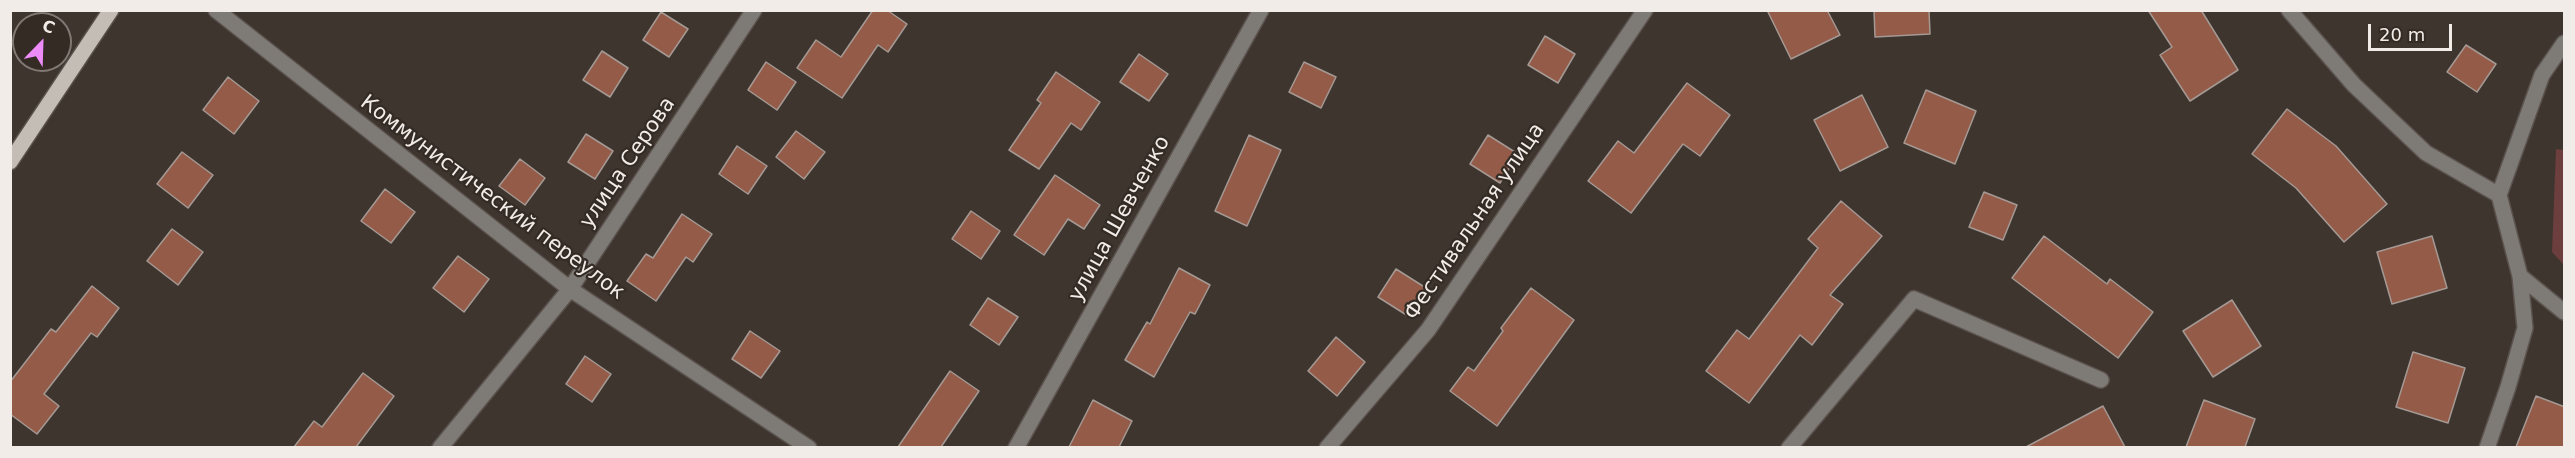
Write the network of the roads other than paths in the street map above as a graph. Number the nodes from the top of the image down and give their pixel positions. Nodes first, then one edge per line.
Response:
1 (111, 10) edge
2 (216, 10) edge
3 (754, 10) edge
4 (1262, 10) edge
5 (1645, 10) edge
6 (2289, 10) edge
7 (2565, 42) edge
8 (10, 162) edge
9 (2499, 195) junction
10 (2520, 276) junction
11 (570, 289) junction
12 (2565, 312) edge
13 (2101, 380) dead end
14 (440, 447) edge
15 (809, 447) edge
16 (1016, 447) edge
17 (1328, 447) edge
18 (1789, 447) edge
19 (2487, 447) edge

1 - 8 main road
2 - 11 street, Коммунистический переулок
3 - 11 street, улица Серова
4 - 16 street, улица Шевченко
5 - 17 street, Фестивальная улица
6 - 9 street
7 - 9 street
9 - 10 street
10 - 12 street
10 - 19 street
11 - 14 street, улица Серова
11 - 15 street, Коммунистический переулок
13 - 18 street

